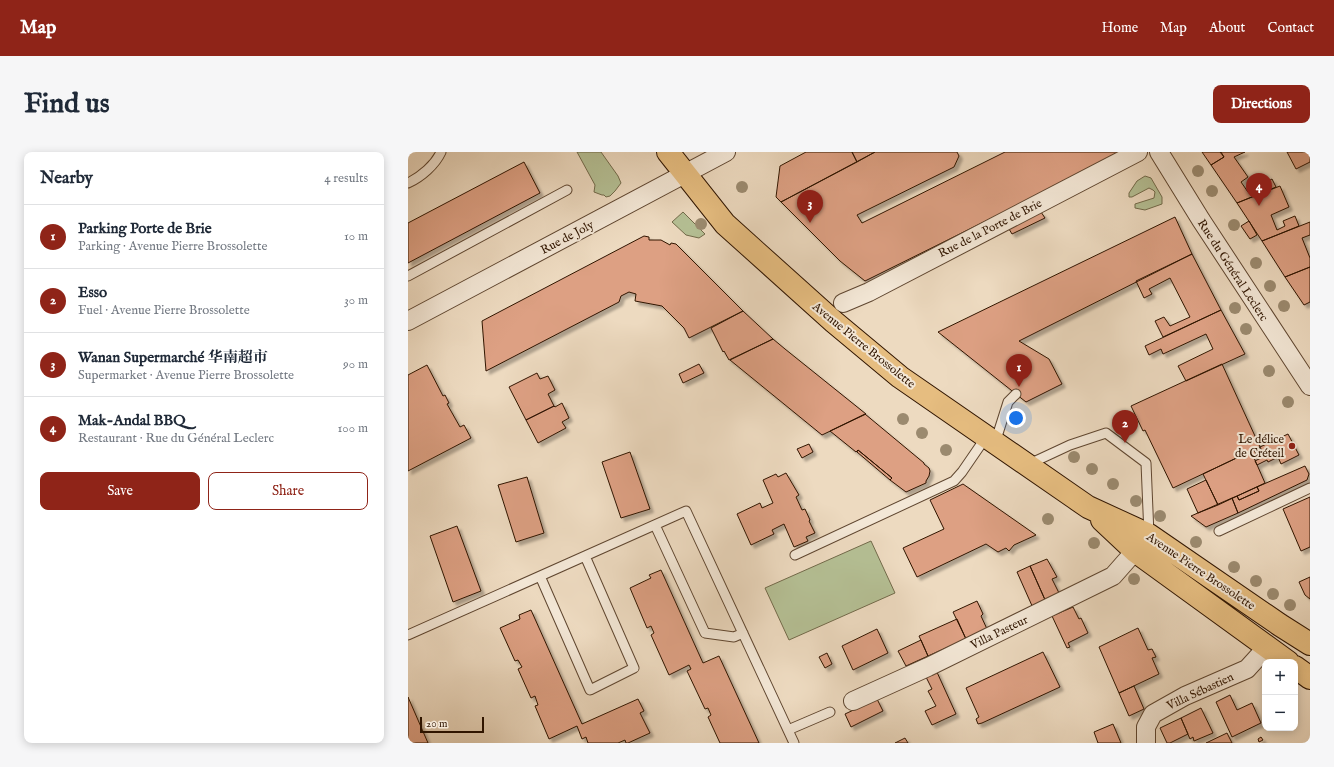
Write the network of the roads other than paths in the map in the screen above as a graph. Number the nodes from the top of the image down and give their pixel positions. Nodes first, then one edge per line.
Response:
1 (441, 152) edge
2 (668, 152) edge
3 (726, 152) edge
4 (1138, 152) edge
5 (1159, 152) edge
6 (685, 174) junction
7 (408, 183) edge
8 (567, 190) dead end
9 (408, 276) edge
10 (843, 303) dead end
11 (408, 321) edge
12 (1310, 386) edge
13 (1016, 394) dead end
14 (991, 440) junction
15 (1027, 465) junction
16 (1310, 488) edge
17 (655, 525) junction
18 (1219, 531) dead end
19 (1142, 543) junction
20 (794, 555) dead end
21 (585, 556) junction
22 (540, 576) junction
23 (743, 633) junction
24 (408, 635) edge
25 (1310, 644) edge
26 (1267, 647) junction
27 (1284, 659) edge
28 (1298, 669) edge
29 (1310, 678) edge
30 (853, 701) dead end
31 (830, 712) dead end
32 (788, 730) junction
33 (794, 743) edge
34 (1146, 743) edge

1 - 7 lane
2 - 6 main road, Avenue Pierre Brossolette
3 - 6 street, Rue de Joly
4 - 10 street, Rue de la Porte de Brie
5 - 12 street, Rue du Général Leclerc
6 - 11 street, Rue de Joly
6 - 14 main road, Avenue Pierre Brossolette
8 - 9 lane
13 - 14 lane
14 - 15 main road, Avenue Pierre Brossolette
14 - 20 lane
15 - 19 main road, Avenue Pierre Brossolette
15 - 19 lane
16 - 18 lane
17 - 21 lane
17 - 23 lane
17 - 23 lane
19 - 25 main road, Avenue Pierre Brossolette
19 - 26 main road, Avenue Pierre Brossolette
19 - 30 street, Villa Pasteur
21 - 22 lane
21 - 22 lane
22 - 24 lane
23 - 32 lane
26 - 27 main road, Avenue Pierre Brossolette
26 - 34 street, Villa Sébastien
28 - 29 main road
31 - 32 lane
32 - 33 lane

